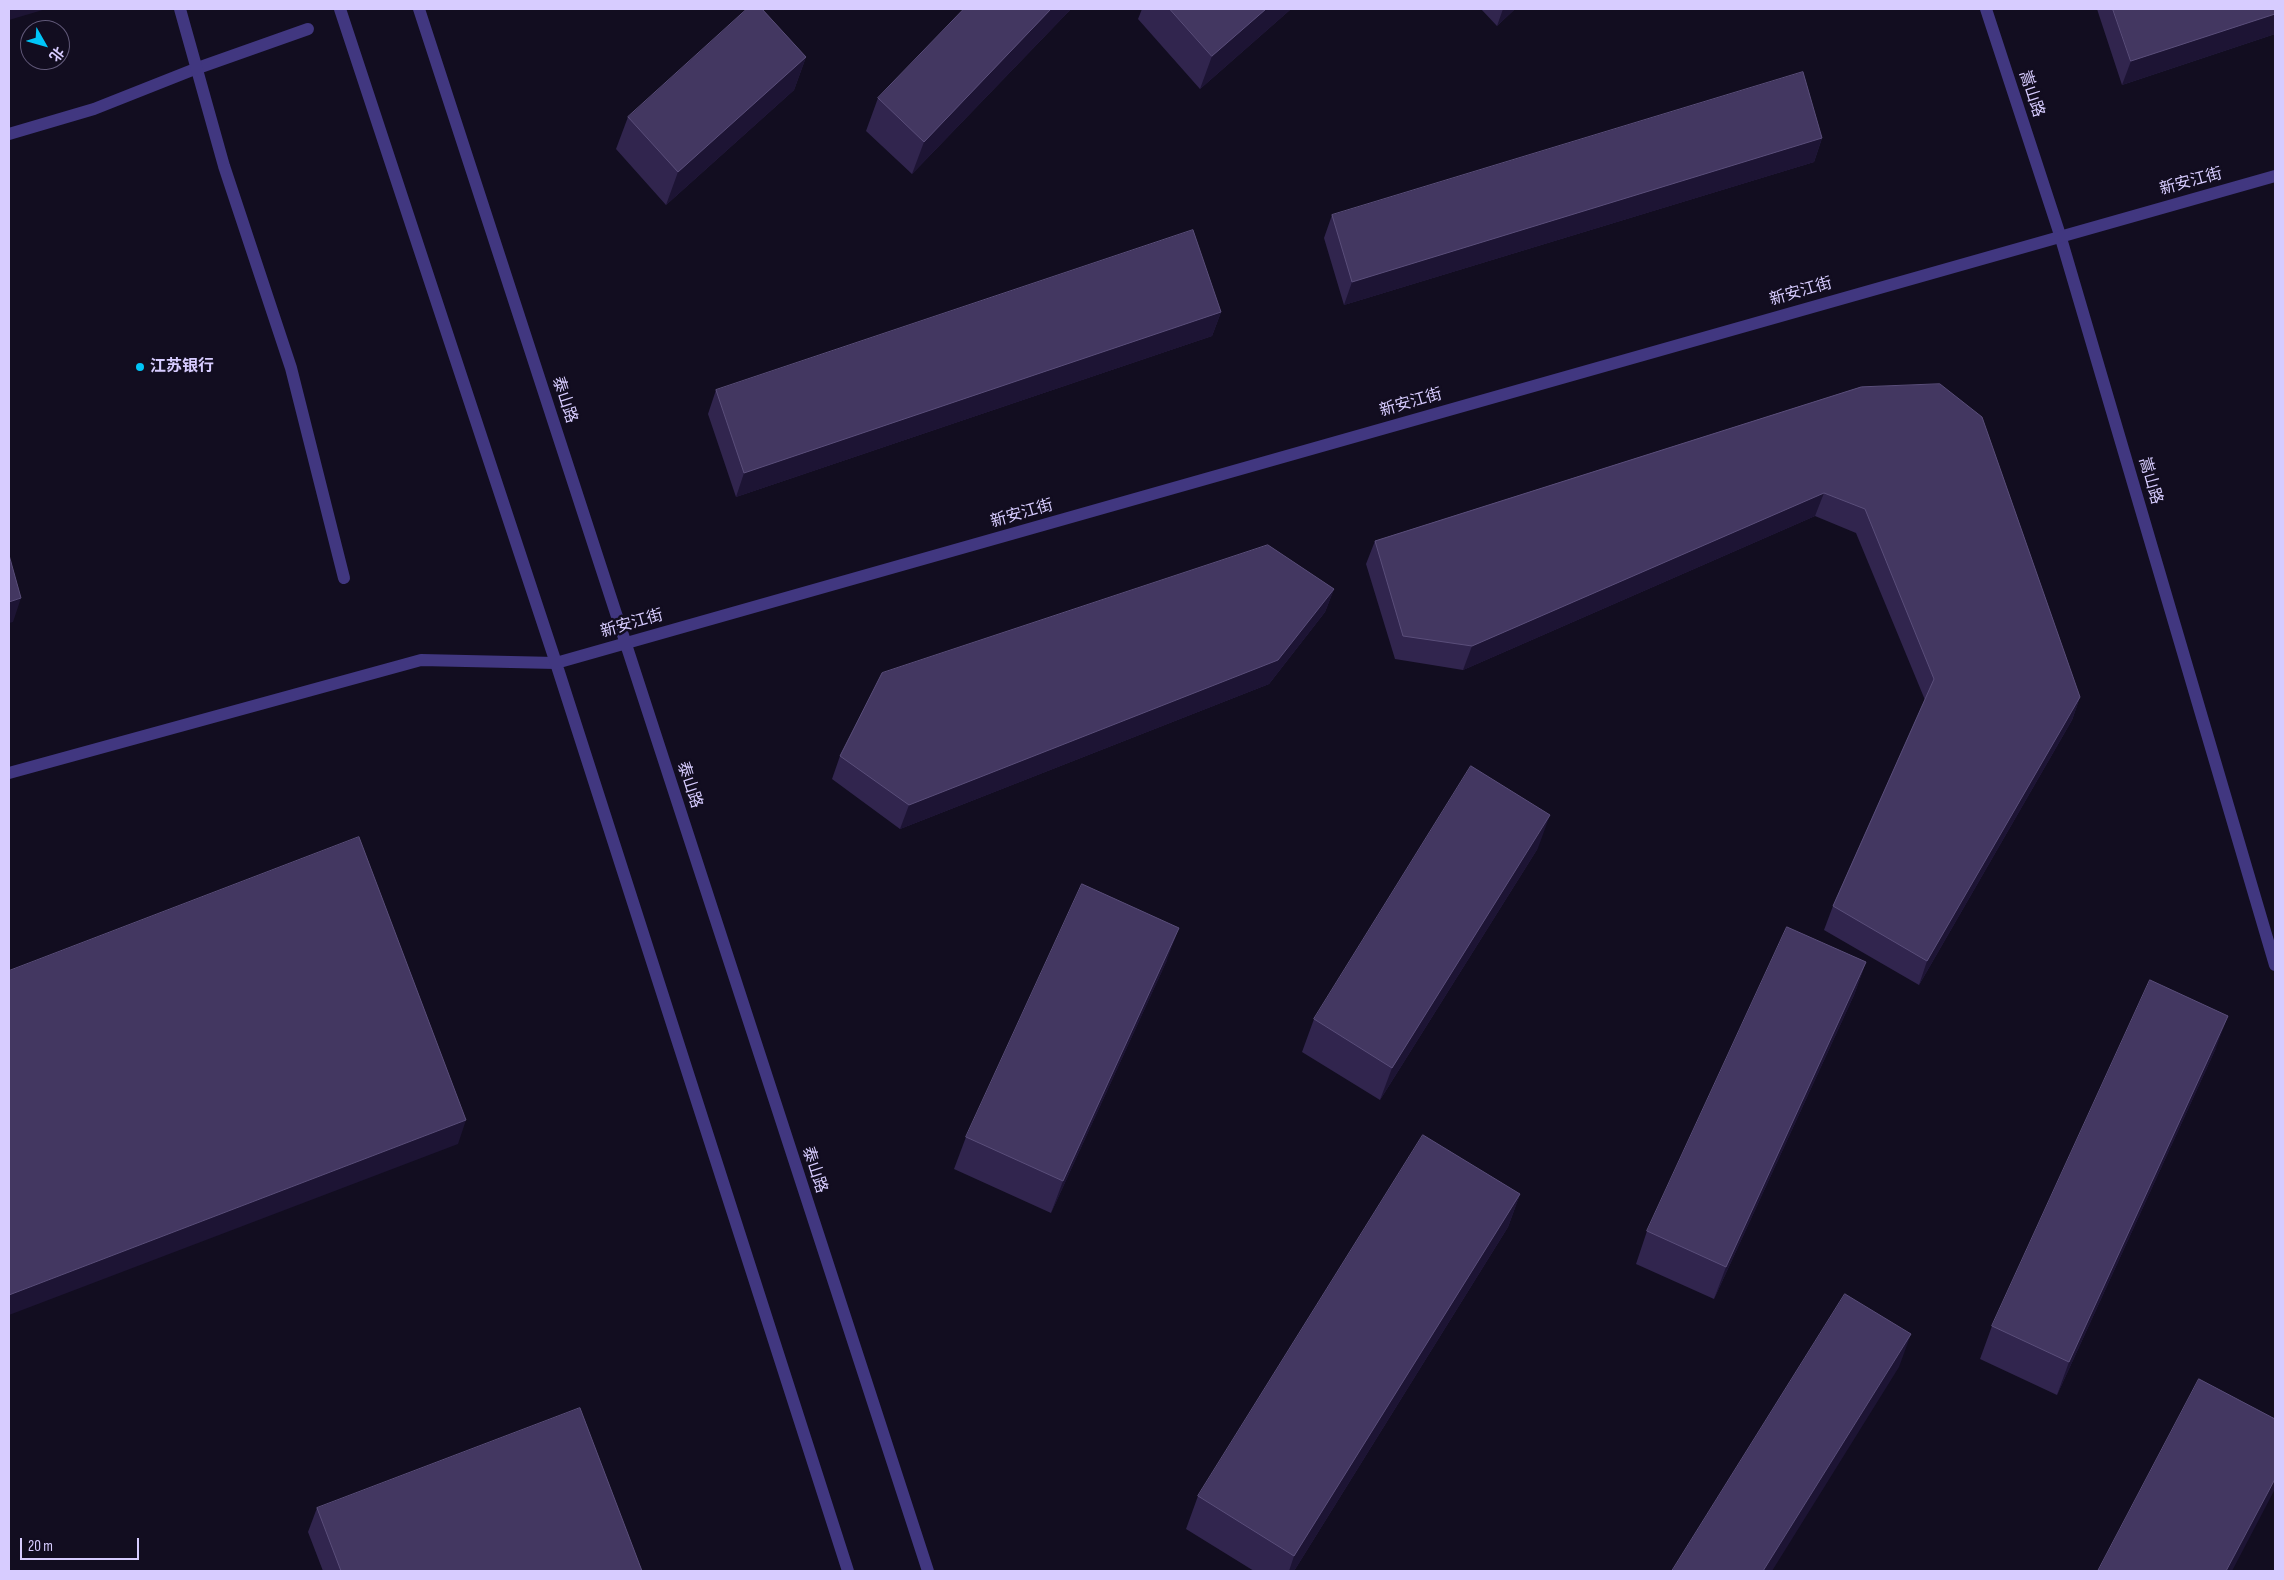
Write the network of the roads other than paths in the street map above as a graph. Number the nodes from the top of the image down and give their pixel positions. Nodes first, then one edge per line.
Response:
1 (180, 9) edge
2 (340, 9) edge
3 (419, 9) edge
4 (1986, 9) edge
5 (308, 29) dead end
6 (196, 69) junction
7 (9, 134) edge
8 (2275, 176) edge
9 (2060, 235) junction
10 (344, 578) dead end
11 (626, 643) junction
12 (556, 663) junction
13 (9, 773) edge
14 (2275, 965) edge
15 (848, 1571) edge
16 (928, 1571) edge

1 - 6 street
2 - 12 street
3 - 11 street, 泰山路
4 - 9 street, 嵩山路
5 - 6 street
6 - 7 street
6 - 10 street
8 - 9 street, 新安江街
9 - 11 street, 新安江街
9 - 14 street, 嵩山路
11 - 12 street, 新安江街
11 - 16 street, 泰山路
12 - 13 street, 新安江街
12 - 15 street

